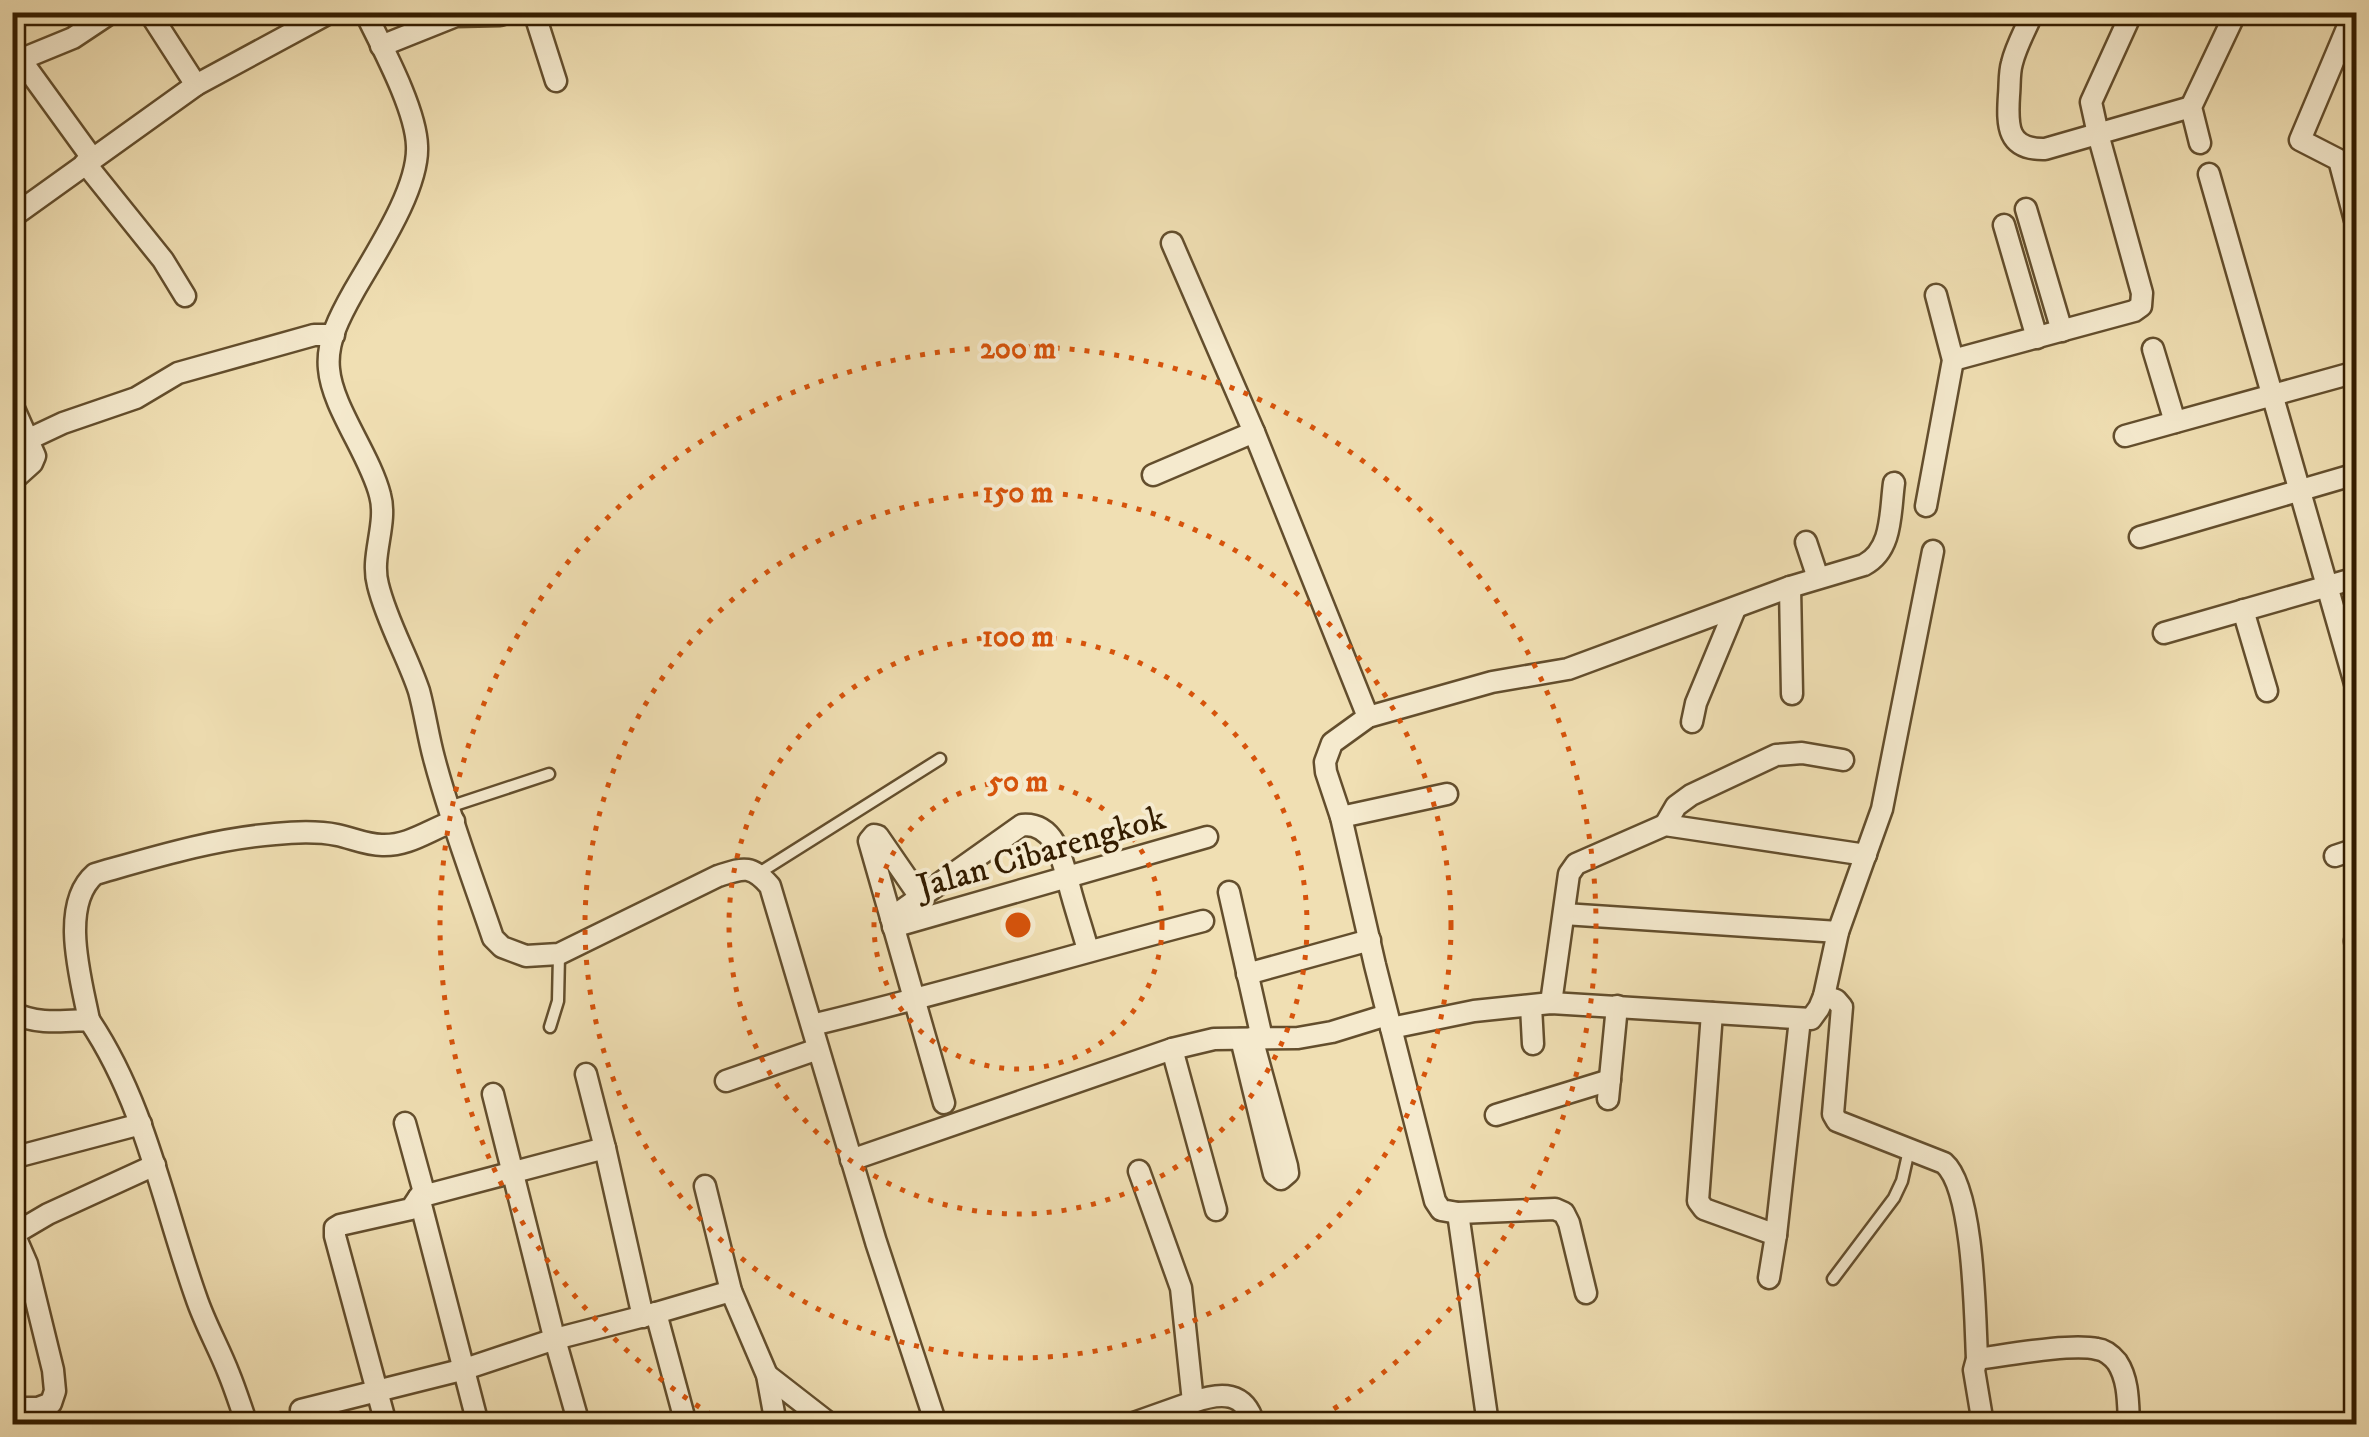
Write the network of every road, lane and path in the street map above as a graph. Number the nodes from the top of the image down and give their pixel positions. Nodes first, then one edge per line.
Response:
1 (112, 12) edge
2 (149, 12) edge
3 (331, 12) edge
4 (366, 12) edge
5 (510, 12) edge
6 (534, 12) edge
7 (2034, 12) edge
8 (2132, 12) edge
9 (2236, 12) edge
10 (2354, 12) edge
11 (382, 46) junction
12 (2334, 57) junction
13 (16, 61) edge
14 (2356, 66) edge
15 (556, 81) dead end
16 (196, 85) junction
17 (2191, 107) junction
18 (2098, 134) junction
19 (2200, 143) dead end
20 (89, 161) junction
21 (2209, 174) dead end
22 (2026, 208) dead end
23 (12, 216) edge
24 (2356, 224) edge
25 (2004, 226) dead end
26 (1172, 243) dead end
27 (1936, 295) dead end
28 (185, 296) dead end
29 (2062, 331) junction
30 (334, 335) junction
31 (2037, 338) junction
32 (2153, 349) dead end
33 (1953, 360) junction
34 (2356, 372) edge
35 (2273, 395) junction
36 (12, 404) edge
37 (2175, 422) junction
38 (1254, 432) junction
39 (2125, 436) dead end
40 (29, 440) junction
41 (2356, 474) edge
42 (1152, 475) dead end
43 (12, 481) edge
44 (1894, 483) dead end
45 (2301, 491) junction
46 (1926, 506) dead end
47 (2140, 538) dead end
48 (1806, 542) dead end
49 (1933, 551) dead end
50 (1818, 578) junction
51 (2356, 578) edge
52 (2328, 586) junction
53 (1790, 587) junction
54 (1736, 609) junction
55 (2243, 610) junction
56 (2164, 633) dead end
57 (2356, 687) edge
58 (2267, 691) dead end
59 (1792, 694) dead end
60 (1368, 716) junction
61 (1692, 722) dead end
62 (940, 760) dead end
63 (1843, 760) dead end
64 (549, 774) dead end
65 (1447, 794) dead end
66 (452, 814) junction
67 (1341, 818) junction
68 (1665, 825) junction
69 (1207, 838) dead end
70 (2356, 849) edge
71 (1866, 855) junction
72 (2335, 856) dead end
73 (759, 873) junction
74 (1067, 877) junction
75 (1230, 892) dead end
76 (920, 898) junction
77 (1564, 914) junction
78 (1202, 920) dead end
79 (892, 923) junction
80 (1838, 932) junction
81 (2356, 935) edge
82 (1370, 940) junction
83 (2356, 948) edge
84 (1088, 950) junction
85 (560, 954) junction
86 (1247, 974) junction
87 (1824, 996) junction
88 (914, 1001) junction
89 (1541, 1004) junction
90 (1617, 1006) junction
91 (12, 1012) edge
92 (1712, 1013) junction
93 (1800, 1019) junction
94 (88, 1020) junction
95 (1389, 1021) junction
96 (812, 1025) junction
97 (550, 1028) dead end
98 (1251, 1038) junction
99 (1534, 1044) dead end
100 (1172, 1049) junction
101 (818, 1050) junction
102 (586, 1074) dead end
103 (726, 1081) dead end
104 (492, 1094) dead end
105 (944, 1103) dead end
106 (1496, 1116) dead end
107 (405, 1123) dead end
108 (140, 1124) junction
109 (605, 1148) junction
110 (1910, 1150) junction
111 (12, 1158) edge
112 (851, 1160) junction
113 (155, 1165) junction
114 (1139, 1171) dead end
115 (514, 1174) junction
116 (706, 1186) dead end
117 (422, 1197) junction
118 (1216, 1210) dead end
119 (1458, 1213) junction
120 (13, 1233) edge
121 (1776, 1235) junction
122 (1769, 1278) dead end
123 (1834, 1278) dead end
124 (732, 1291) junction
125 (1586, 1293) dead end
126 (650, 1315) junction
127 (556, 1339) junction
128 (1977, 1359) junction
129 (465, 1369) junction
130 (767, 1375) junction
131 (378, 1392) junction
132 (1192, 1402) junction
133 (12, 1408) edge
134 (302, 1410) dead end
135 (247, 1424) edge
136 (386, 1424) edge
137 (478, 1424) edge
138 (579, 1424) edge
139 (686, 1424) edge
140 (776, 1424) edge
141 (830, 1424) edge
142 (936, 1424) edge
143 (1130, 1424) edge
144 (1254, 1424) edge
145 (1488, 1424) edge
146 (1984, 1424) edge
147 (2129, 1424) edge

1 - 13 street
2 - 16 street
3 - 16 street
4 - 11 street
5 - 11 street
6 - 15 street
7 - 18 street
8 - 18 street
9 - 17 street
10 - 12 street
11 - 30 street
12 - 14 street
12 - 24 street
13 - 20 street
16 - 20 street
17 - 18 street
17 - 19 street
18 - 29 street
20 - 23 street
20 - 28 street
21 - 35 street
22 - 29 street
25 - 31 street
26 - 38 street
27 - 33 street
29 - 31 street
30 - 40 street
30 - 66 street
31 - 33 street
32 - 37 street
33 - 46 street
34 - 35 street
35 - 37 street
35 - 45 street
36 - 40 street
37 - 39 street
38 - 42 street
38 - 60 street
40 - 43 street
41 - 45 street
44 - 50 street
45 - 47 street
45 - 52 street
48 - 50 street
49 - 71 street
50 - 53 street
51 - 52 street
52 - 55 street
52 - 57 street
53 - 54 street
53 - 59 street
54 - 60 street
54 - 61 street
55 - 56 street
55 - 58 street
60 - 67 street
62 - 73 lane
63 - 68 street
64 - 66 lane
65 - 67 street
66 - 85 street
66 - 94 street
67 - 82 street
68 - 71 street
68 - 77 street
69 - 74 street, Jalan Cibarengkok
70 - 72 street
71 - 80 street
73 - 85 street
73 - 96 street
74 - 76 street
74 - 79 street, Jalan Cibarengkok
74 - 84 street
75 - 86 street
76 - 79 street
76 - 79 street
77 - 80 street
77 - 89 street
78 - 84 street
79 - 88 street
80 - 87 street
81 - 83 street
82 - 86 street
82 - 95 street
84 - 88 street
85 - 97 lane
86 - 98 street
87 - 93 street
87 - 110 street
88 - 96 street
88 - 105 street
89 - 90 street
89 - 95 street
89 - 99 street
90 - 92 street
90 - 106 street
91 - 94 street
92 - 93 street
92 - 121 street
93 - 121 street
94 - 108 street
95 - 98 street
95 - 119 street
96 - 101 street
98 - 98 street
98 - 100 street
100 - 112 street
100 - 118 street
101 - 103 street
101 - 112 street
102 - 109 street
104 - 115 street
107 - 117 street
108 - 111 street
108 - 113 street
109 - 115 street
109 - 126 street
110 - 123 lane
110 - 128 street
112 - 142 street
113 - 120 street
113 - 135 street
114 - 132 street
115 - 117 street
115 - 127 street
116 - 124 street
117 - 129 street
117 - 131 street
119 - 125 street
119 - 145 street
120 - 133 street
121 - 122 street
124 - 126 street
124 - 130 street
126 - 127 street
126 - 139 street
127 - 129 street
127 - 138 street
128 - 146 street
128 - 147 street
129 - 131 street
129 - 137 street
130 - 140 street
130 - 141 street
131 - 134 street
131 - 136 street
132 - 143 street
132 - 144 street

